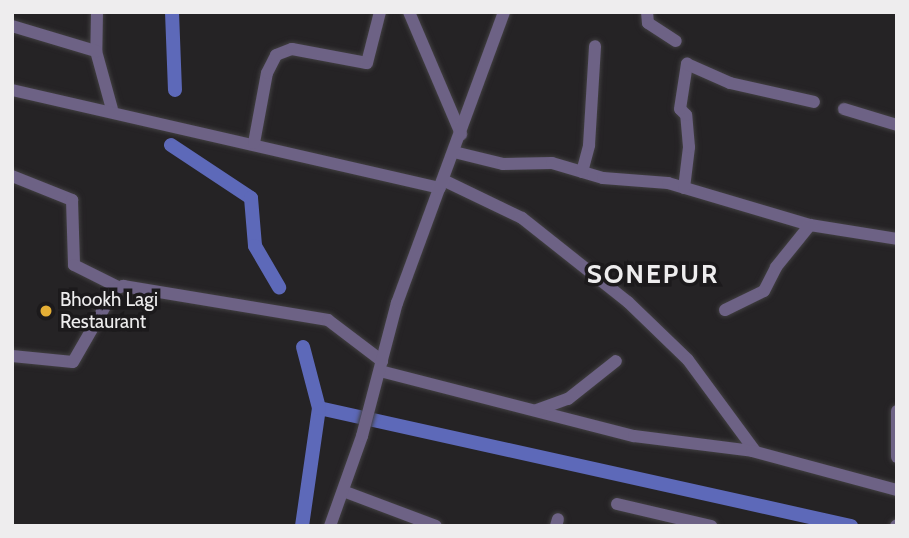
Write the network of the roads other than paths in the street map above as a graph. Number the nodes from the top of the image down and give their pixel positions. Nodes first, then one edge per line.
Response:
1 (97, 12) edge
2 (380, 12) edge
3 (409, 12) edge
4 (504, 12) edge
5 (647, 12) edge
6 (12, 26) edge
7 (676, 41) dead end
8 (596, 46) dead end
9 (96, 51) junction
10 (12, 90) edge
11 (814, 102) dead end
12 (112, 109) junction
13 (844, 110) dead end
14 (897, 125) edge
15 (461, 134) junction
16 (254, 144) junction
17 (454, 152) junction
18 (582, 172) junction
19 (12, 176) edge
20 (441, 184) junction
21 (684, 188) junction
22 (810, 225) junction
23 (897, 239) edge
24 (117, 287) junction
25 (724, 310) dead end
26 (12, 356) edge
27 (615, 361) dead end
28 (381, 366) junction
29 (534, 410) junction
30 (897, 411) edge
31 (755, 451) junction
32 (897, 457) edge
33 (897, 490) edge
34 (342, 491) junction
35 (617, 504) dead end
36 (330, 526) edge
37 (436, 526) edge
38 (711, 526) edge

1 - 9 street
2 - 16 street
3 - 15 street
4 - 15 street
5 - 7 street
6 - 9 street
8 - 18 street
9 - 12 street
10 - 12 street
11 - 21 street
12 - 16 street
13 - 14 street
15 - 17 street
16 - 20 street
17 - 18 street
17 - 20 street
18 - 21 street
19 - 24 street
20 - 28 street
20 - 31 street
21 - 22 street
22 - 23 street
22 - 25 street
24 - 26 street
24 - 28 street
27 - 29 street
28 - 29 street
28 - 34 street
29 - 31 street
30 - 32 street
31 - 33 street
34 - 36 street
34 - 37 street
35 - 38 street

